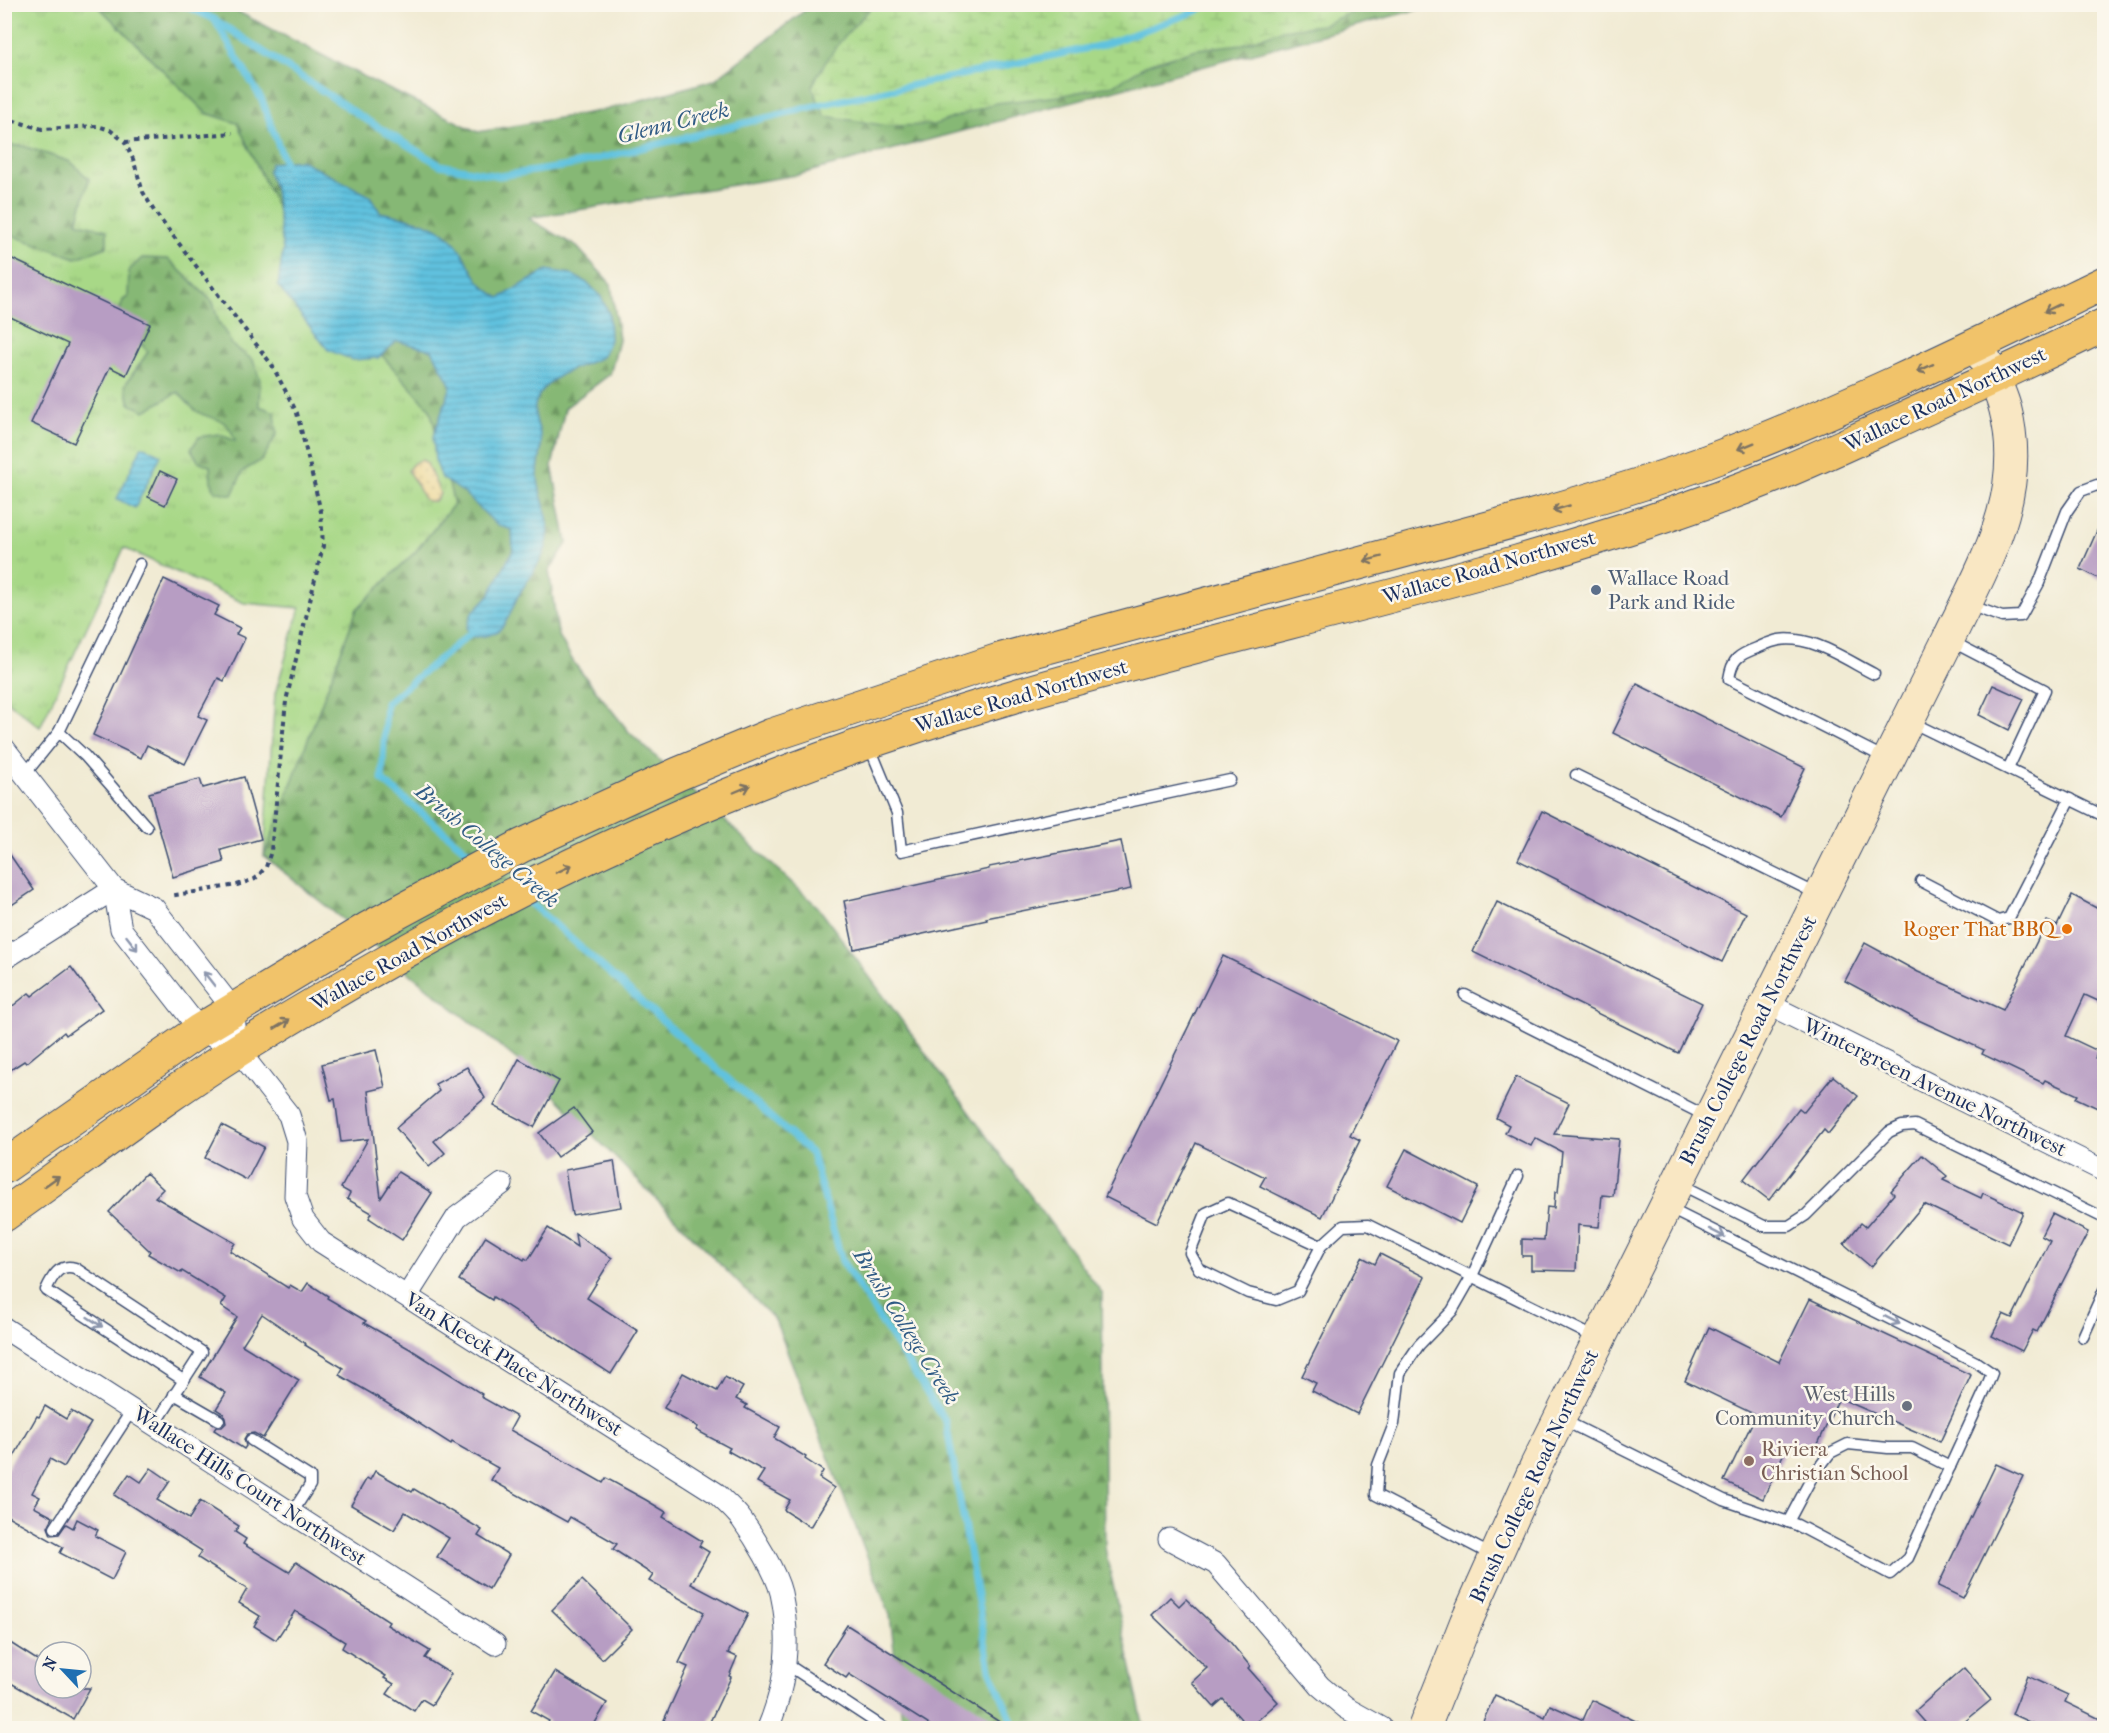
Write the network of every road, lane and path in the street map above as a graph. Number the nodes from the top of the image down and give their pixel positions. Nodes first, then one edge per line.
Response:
1 (4, 118) edge
2 (233, 133) dead end
3 (125, 142) junction
4 (2104, 283) edge
5 (2104, 325) edge
6 (1978, 344) junction
7 (1994, 378) junction
8 (2104, 488) edge
9 (140, 564) dead end
10 (1965, 604) junction
11 (1948, 640) junction
12 (1874, 674) dead end
13 (1908, 720) junction
14 (59, 732) junction
15 (868, 742) junction
16 (4, 748) edge
17 (1888, 760) junction
18 (2008, 769) junction
19 (25, 774) junction
20 (1576, 775) dead end
21 (1230, 780) dead end
22 (2070, 799) junction
23 (2104, 816) edge
24 (147, 827) dead end
25 (1921, 881) dead end
26 (114, 889) junction
27 (1820, 895) junction
28 (154, 908) junction
29 (4, 959) edge
30 (1465, 995) dead end
31 (1766, 1003) junction
32 (233, 1009) junction
33 (200, 1030) junction
34 (238, 1050) junction
35 (1709, 1118) junction
36 (4, 1167) edge
37 (2104, 1171) edge
38 (1518, 1176) dead end
39 (502, 1184) dead end
40 (1671, 1195) junction
41 (4, 1215) edge
42 (2104, 1218) edge
43 (1321, 1246) junction
44 (1472, 1276) junction
45 (2104, 1290) edge
46 (407, 1296) junction
47 (4, 1328) edge
48 (2083, 1336) dead end
49 (1599, 1340) junction
50 (183, 1380) junction
51 (174, 1394) junction
52 (132, 1410) junction
53 (1559, 1419) junction
54 (219, 1420) dead end
55 (155, 1425) junction
56 (251, 1440) dead end
57 (1950, 1467) junction
58 (292, 1513) junction
59 (1788, 1522) junction
60 (55, 1527) dead end
61 (1169, 1539) dead end
62 (1495, 1557) junction
63 (495, 1644) dead end
64 (785, 1671) junction
65 (768, 1728) edge
66 (884, 1728) edge
67 (1382, 1728) edge
68 (1424, 1728) edge

1 - 3 path
2 - 3 path
3 - 28 path
4 -> 6 main road, Wallace Road Northwest
5 - 7 main road, Wallace Road Northwest
6 - 7 street, Brush College Road Northwest
6 -> 32 main road, Wallace Road Northwest
7 - 10 street, Brush College Road Northwest
7 - 15 main road, Wallace Road Northwest
8 - 10 lane
9 - 14 lane
10 - 11 street, Brush College Road Northwest
11 - 13 street, Brush College Road Northwest
11 - 18 lane
12 - 17 lane
13 - 17 street, Brush College Road Northwest
13 - 18 lane
14 - 19 lane
14 - 24 lane
15 - 21 lane
34 -> 15 main road, Wallace Road Northwest
16 - 19 street
17 - 27 street, Brush College Road Northwest
18 - 22 lane
19 - 26 street
20 - 27 lane
22 - 23 lane
22 - 25 lane
26 - 28 street
26 - 29 street
26 -> 33 street
27 - 31 street, Brush College Road Northwest
32 -> 28 street
30 - 35 lane
31 - 35 street, Brush College Road Northwest
31 - 37 street, Wintergreen Avenue Northwest
32 - 33 main road, Wallace Road Northwest
32 - 34 street
33 - 34 street
33 - 36 main road, Wallace Road Northwest
41 -> 34 main road, Wallace Road Northwest
34 - 46 street, Van Kleeck Place Northwest
35 - 40 street, Brush College Road Northwest
38 - 44 lane
39 - 46 street
40 - 42 lane
40 - 49 street, Brush College Road Northwest
40 -> 57 lane
43 - 43 lane
43 - 44 lane
44 - 49 lane
44 - 62 lane
45 - 48 lane
46 - 64 street, Van Kleeck Place Northwest
47 - 52 street, Wallace Hills Court Northwest
49 - 53 street, Brush College Road Northwest
50 -> 50 lane
50 - 51 lane
51 - 54 lane
51 - 55 lane
52 - 55 street, Wallace Hills Court Northwest
52 - 60 lane
53 - 59 lane
53 - 62 street, Brush College Road Northwest
55 - 58 street, Wallace Hills Court Northwest
56 - 58 lane
57 - 59 lane
57 - 59 lane
58 - 63 street, Wallace Hills Court Northwest
61 - 67 street
62 - 68 street, Brush College Road Northwest
64 - 65 street, Van Kleeck Place Northwest
64 - 66 lane

